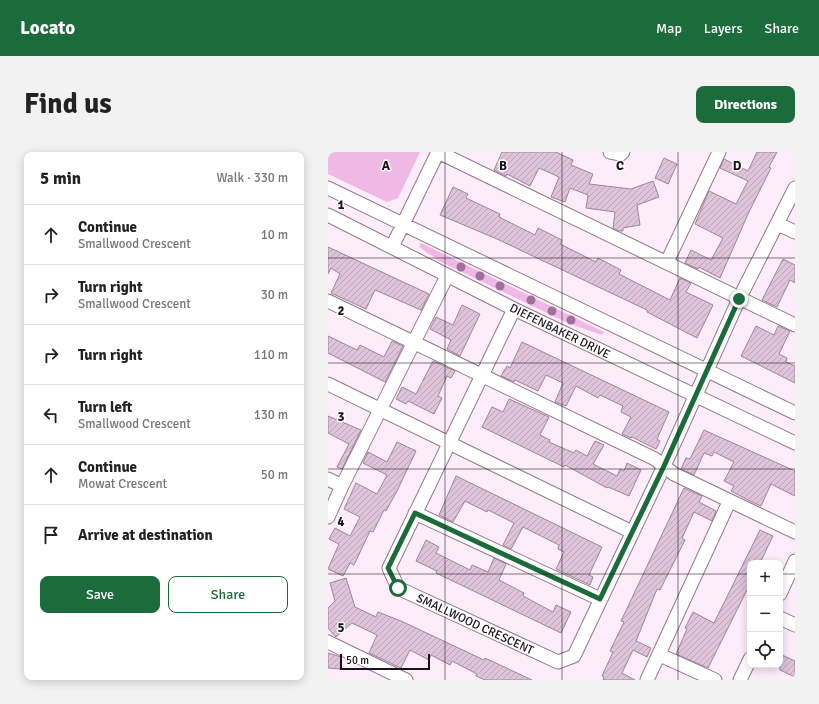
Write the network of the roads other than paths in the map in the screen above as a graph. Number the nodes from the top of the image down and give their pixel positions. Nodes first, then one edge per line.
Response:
1 (438, 152) edge
2 (610, 152) edge
3 (623, 152) edge
4 (719, 152) edge
5 (328, 188) edge
6 (795, 188) edge
7 (328, 215) edge
8 (403, 224) junction
9 (778, 224) junction
10 (795, 232) edge
11 (392, 247) junction
12 (667, 262) junction
13 (447, 276) junction
14 (739, 299) junction
15 (328, 301) edge
16 (514, 309) junction
17 (795, 325) edge
18 (414, 343) junction
19 (707, 371) junction
20 (482, 376) junction
21 (328, 384) edge
22 (696, 397) junction
23 (380, 410) junction
24 (795, 413) edge
25 (795, 443) edge
26 (448, 444) junction
27 (664, 466) junction
28 (328, 479) edge
29 (342, 486) junction
30 (729, 502) junction
31 (415, 513) junction
32 (328, 517) edge
33 (632, 532) junction
34 (795, 532) edge
35 (795, 561) edge
36 (783, 587) edge
37 (600, 599) junction
38 (783, 619) edge
39 (795, 625) edge
40 (328, 642) edge
41 (660, 655) junction
42 (747, 665) edge
43 (406, 680) edge
44 (647, 680) edge
45 (715, 680) edge
46 (740, 680) edge

1 - 8 street
1 - 12 street
2 - 3 street
4 - 12 street
5 - 8 street
6 - 9 street, SMALLWOOD CRESCENT
7 - 11 street, DIEFENBAKER DRIVE
8 - 11 street
8 - 19 street
9 - 10 street
9 - 14 street, SMALLWOOD CRESCENT
11 - 13 street, DIEFENBAKER DRIVE
12 - 14 street
13 - 16 street, DIEFENBAKER DRIVE
13 - 18 street
14 - 17 street
14 - 19 street, SMALLWOOD CRESCENT
15 - 18 street
16 - 20 street, SMALLWOOD CRESCENT
16 - 22 street, DIEFENBAKER DRIVE
18 - 20 street
18 - 23 street
19 - 22 street, SMALLWOOD CRESCENT
19 - 24 street
20 - 26 street, SMALLWOOD CRESCENT
20 - 27 street
21 - 23 street
22 - 25 street, DIEFENBAKER DRIVE
22 - 27 street, SMALLWOOD CRESCENT
23 - 26 street
23 - 29 street
26 - 31 street, SMALLWOOD CRESCENT
26 - 33 street
27 - 30 street
27 - 33 street, SMALLWOOD CRESCENT
28 - 29 street
29 - 32 street
30 - 34 street
30 - 41 street
31 - 37 street
31 - 37 street, SMALLWOOD CRESCENT
33 - 37 street, SMALLWOOD CRESCENT
35 - 36 street
38 - 39 street
40 - 43 street
41 - 44 street
41 - 45 street
42 - 46 street

